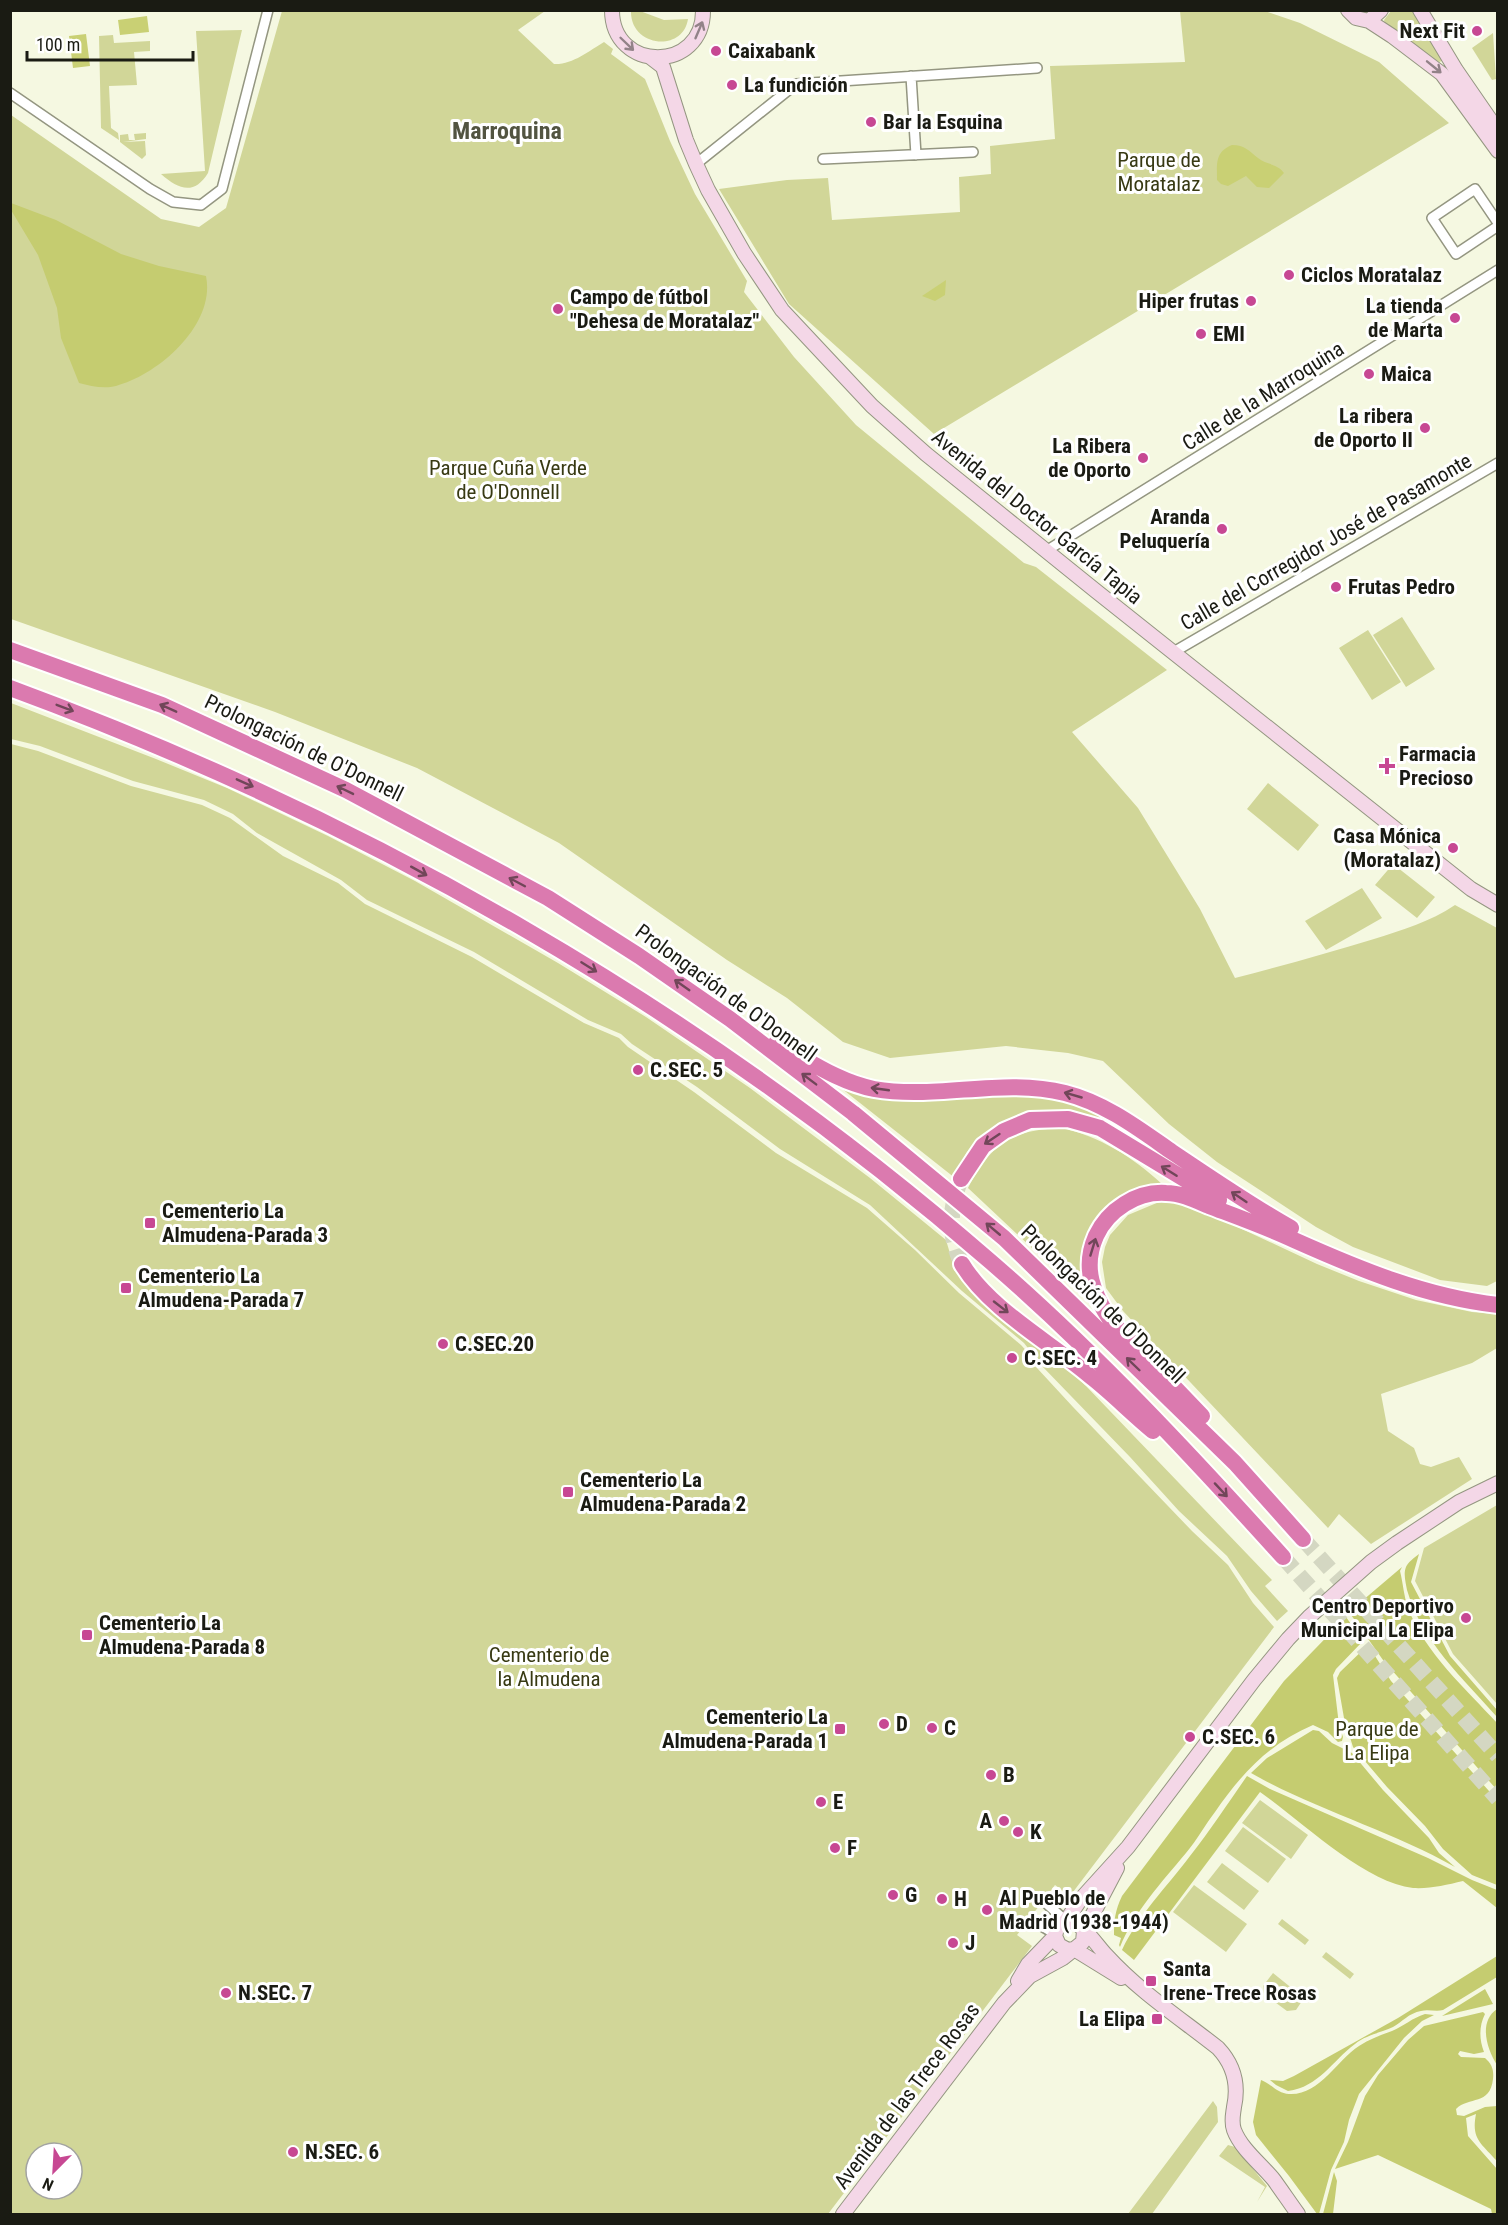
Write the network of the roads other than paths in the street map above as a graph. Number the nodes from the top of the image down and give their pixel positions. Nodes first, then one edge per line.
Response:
1 (268, 10) edge
2 (612, 10) edge
3 (704, 10) edge
4 (1348, 10) edge
5 (1381, 10) edge
6 (1420, 10) edge
7 (1369, 21) junction
8 (666, 61) junction
9 (1037, 68) dead end
10 (912, 76) junction
11 (10, 93) edge
12 (1497, 131) edge
13 (1497, 151) edge
14 (973, 152) dead end
15 (916, 155) junction
16 (823, 159) dead end
17 (696, 164) junction
18 (1497, 225) edge
19 (1497, 270) edge
20 (1497, 463) edge
21 (1046, 551) junction
22 (10, 650) edge
23 (1172, 653) junction
24 (10, 688) edge
25 (1497, 905) edge
26 (730, 1019) junction
27 (962, 1179) tunnel mouth
28 (1256, 1222) junction
29 (1342, 1262) junction
30 (962, 1264) tunnel mouth
31 (1497, 1305) edge
32 (1181, 1447) junction
33 (1235, 1463) junction
34 (1497, 1483) edge
35 (1303, 1539) tunnel mouth
36 (1282, 1557) tunnel mouth
37 (1128, 1847) junction
38 (1048, 1905) dead end
39 (1066, 1921) junction
40 (1035, 1922) dead end
41 (1084, 1931) junction
42 (1055, 1935) junction
43 (1071, 1949) junction
44 (1138, 1987) junction
45 (1004, 2003) junction
46 (843, 2214) edge
47 (1298, 2214) edge

1 - 11 street
2 -> 8 street
8 -> 3 street
4 - 7 street
5 - 7 street
6 - 12 street
7 -> 13 street
8 - 17 street, Avenida del Doctor García Tapia
9 - 10 street
10 - 15 street
10 - 17 street
14 - 15 street
15 - 16 street
17 - 21 street, Avenida del Doctor García Tapia
18 - 18 street
19 - 21 street, Calle de la Marroquina
20 - 23 street, Calle del Corregidor José de Pasamonte
21 - 23 street, Avenida del Doctor García Tapia
26 -> 22 highway, Prolongación de O'Donnell
23 - 25 street, Avenida del Doctor García Tapia
24 -> 32 highway
29 -> 26 highway
33 -> 26 highway, Prolongación de O'Donnell
28 -> 27 highway
28 - 29 highway
33 -> 28 highway
29 - 31 highway
30 -> 32 highway
32 -> 36 highway
33 - 35 highway, Prolongación de O'Donnell
34 - 37 street, Avenida de las Trece Rosas
37 - 39 street, Avenida de las Trece Rosas
37 - 41 street, Avenida de las Trece Rosas
38 - 39 street
39 - 41 street
39 - 42 street, Avenida de las Trece Rosas
40 - 42 street
41 - 43 street, Avenida de las Trece Rosas
41 - 44 street
42 - 43 street
42 - 45 street, Avenida de las Trece Rosas
43 - 44 street
43 - 45 street, Avenida de las Trece Rosas
44 - 47 street
45 - 46 street, Avenida de las Trece Rosas

